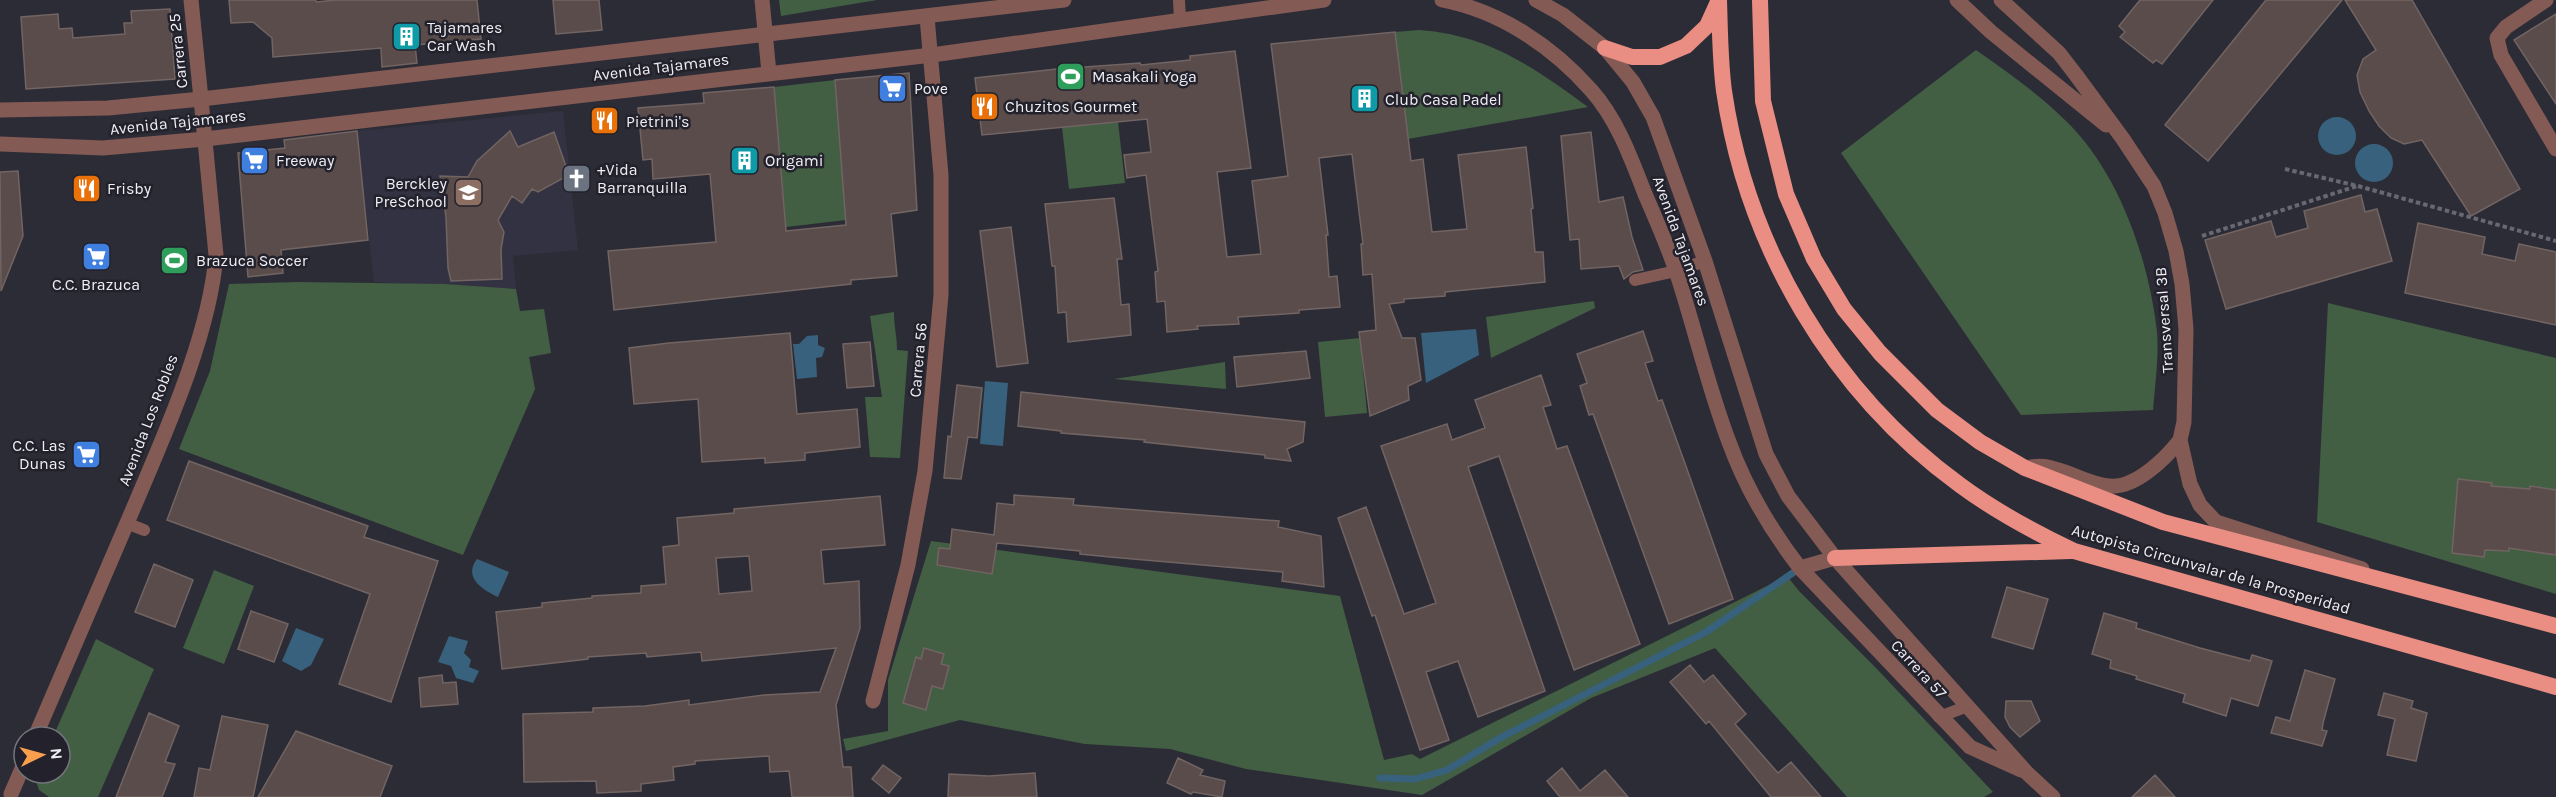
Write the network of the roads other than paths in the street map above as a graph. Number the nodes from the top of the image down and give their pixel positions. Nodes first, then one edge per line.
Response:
1 (191, 0) edge
2 (762, 0) edge
3 (1064, 0) edge
4 (1179, 0) edge
5 (1324, 0) edge
6 (1442, 0) edge
7 (1536, 0) edge
8 (1719, 0) edge
9 (1760, 0) edge
10 (1957, 0) edge
11 (2001, 0) edge
12 (2546, 0) edge
13 (927, 17) junction
14 (1180, 21) junction
15 (765, 36) junction
16 (1605, 48) junction
17 (932, 55) junction
18 (770, 73) junction
19 (201, 99) junction
20 (0, 110) edge
21 (205, 139) junction
22 (2123, 139) junction
23 (0, 144) edge
24 (2556, 149) edge
25 (1705, 261) junction
26 (1676, 271) junction
27 (1635, 280) dead end
28 (2181, 440) junction
29 (2025, 468) junction
30 (126, 524) junction
31 (144, 530) dead end
32 (2074, 551) junction
33 (1835, 558) junction
34 (1800, 568) junction
35 (2369, 578) junction
36 (2556, 626) edge
37 (2556, 687) edge
38 (873, 700) dead end
39 (1968, 706) junction
40 (1939, 717) junction
41 (40, 725) edge
42 (2027, 773) junction
43 (2053, 797) edge

1 - 19 street, Carrera 25
2 - 15 street
3 - 13 street, Avenida Tajamares
4 - 14 lane
5 - 14 street, Avenida Tajamares
6 - 26 street, Avenida Tajamares
7 - 16 street, Avenida Tajamares
8 - 16 highway
8 - 32 highway, Autopista Circunvalar de la Prosperidad
9 - 29 highway, Autopista Circunvalar de la Prosperidad
10 - 22 street, Transversal 3B
11 - 22 street, Transversal 3B
12 - 24 street
13 - 15 street, Avenida Tajamares
13 - 17 street, Carrera 56
14 - 17 street, Avenida Tajamares
15 - 18 street
15 - 19 street, Avenida Tajamares
16 - 25 street, Avenida Tajamares
17 - 18 street, Avenida Tajamares
17 - 38 street, Carrera 56
18 - 21 street, Avenida Tajamares
19 - 20 street, Avenida Tajamares
19 - 21 street, Avenida Los Robles
21 - 23 street, Avenida Tajamares
21 - 30 street, Avenida Los Robles
22 - 28 street, Transversal 3B
25 - 26 lane
25 - 33 street, Avenida Tajamares
26 - 27 lane
26 - 34 street, Avenida Tajamares
28 - 29 street
28 - 35 street, Transversal 3B
29 - 35 highway, Autopista Circunvalar de la Prosperidad
30 - 31 lane
30 - 41 street, Avenida Los Robles
32 - 33 highway
32 - 37 highway, Autopista Circunvalar de la Prosperidad
33 - 34 street
33 - 39 street, Carrera 57
34 - 40 street, Carrera 57
35 - 36 highway, Autopista Circunvalar de la Prosperidad
39 - 40 lane
39 - 42 street, Carrera 57
40 - 42 street, Carrera 57
42 - 43 street, Carrera 57

